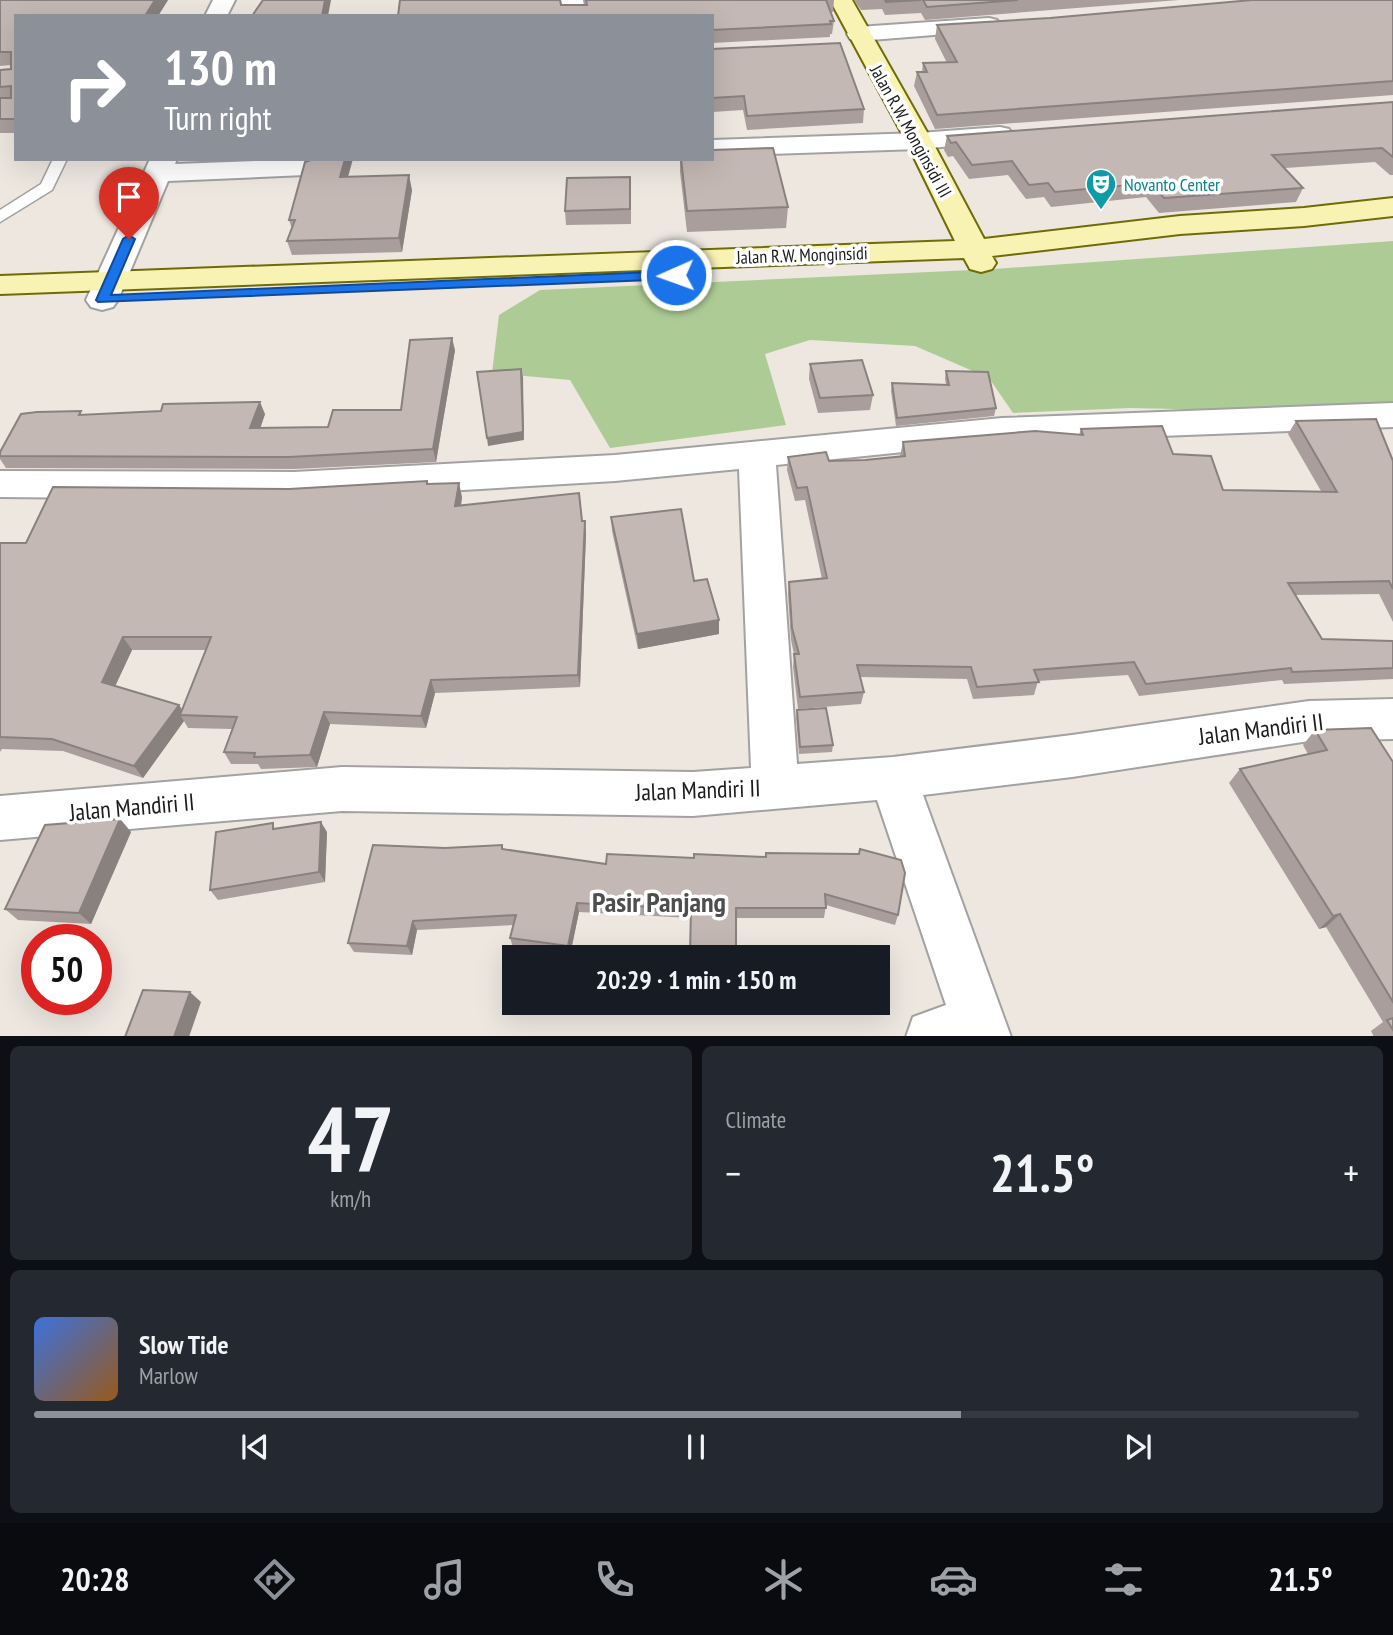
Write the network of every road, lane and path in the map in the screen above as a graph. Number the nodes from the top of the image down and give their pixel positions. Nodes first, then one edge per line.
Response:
1 (841, 0) edge
2 (1006, 24) edge
3 (853, 42) junction
4 (1030, 133) edge
5 (919, 141) junction
6 (714, 148) edge
7 (59, 161) edge
8 (162, 166) edge
9 (305, 167) edge
10 (1393, 207) edge
11 (0, 217) edge
12 (1310, 223) junction
13 (1393, 223) edge
14 (977, 256) junction
15 (0, 285) edge
16 (106, 291) junction
17 (0, 301) edge
18 (1393, 415) edge
19 (757, 453) junction
20 (0, 484) edge
21 (1393, 719) edge
22 (893, 778) junction
23 (775, 787) junction
24 (0, 818) edge
25 (965, 1032) edge

1 - 3 main road, Jalan R.W. Monginsidi III
2 - 3 street
3 - 5 main road, Jalan R.W. Monginsidi III
4 - 5 street
5 - 6 street
5 - 14 main road, Jalan R.W. Monginsidi III
7 - 11 lane
8 - 9 street
8 - 16 street
10 - 12 main road, Jalan R.W. Monginsidi
12 - 13 main road, Jalan R.W. Monginsidi
12 - 14 main road, Jalan R.W. Monginsidi
14 - 16 main road, Jalan R.W. Monginsidi
15 - 16 main road, Jalan R.W. Monginsidi
16 - 17 main road, Jalan R.W. Monginsidi
18 - 19 street
19 - 20 street
19 - 23 street
21 - 22 street, Jalan Mandiri II
22 - 23 street, Jalan Mandiri II
22 - 25 street
23 - 24 street, Jalan Mandiri II

